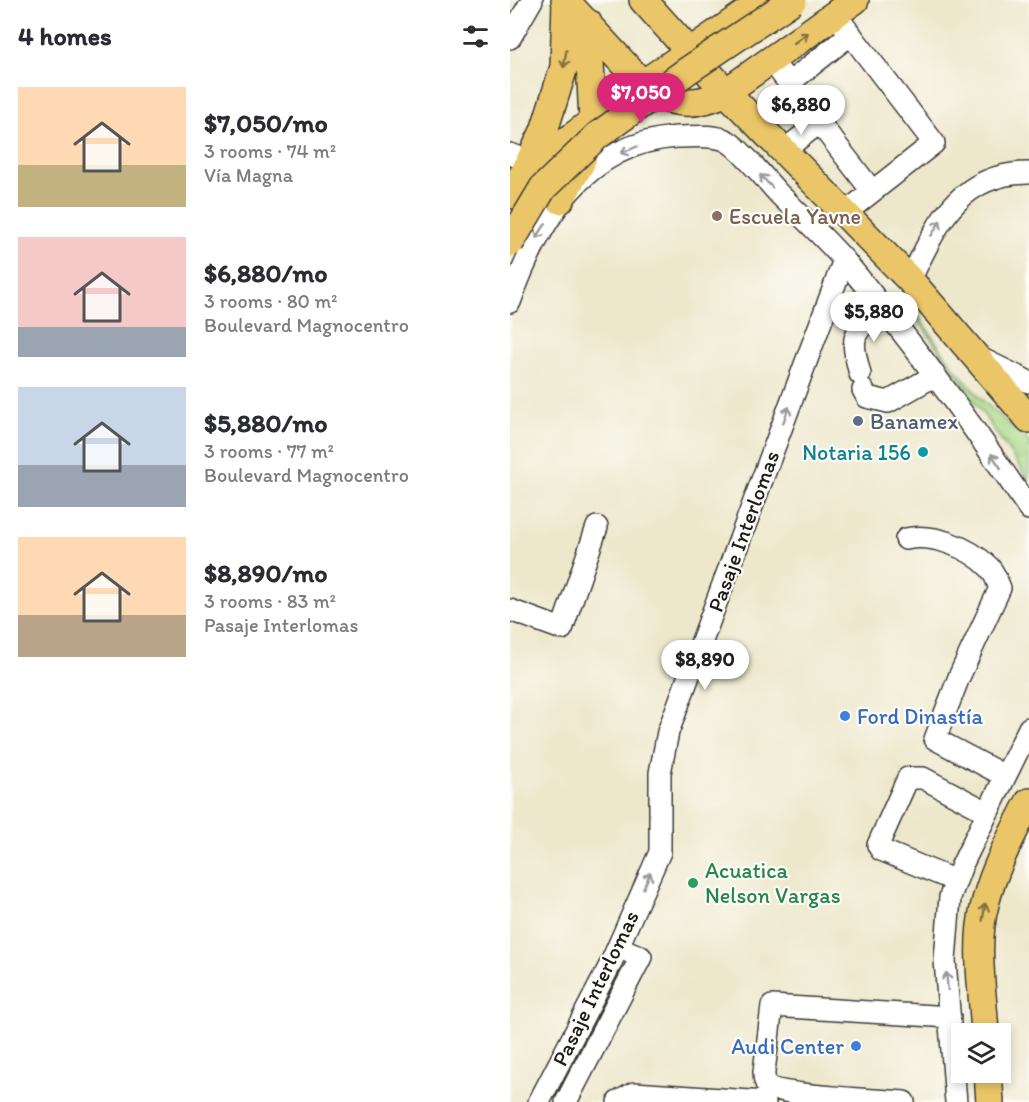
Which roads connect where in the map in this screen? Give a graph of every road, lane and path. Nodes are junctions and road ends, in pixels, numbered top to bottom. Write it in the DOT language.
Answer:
graph roads {
  1 [pos="532,0"];
  2 [pos="565,0"];
  3 [pos="643,0"];
  4 [pos="765,0"];
  5 [pos="793,0"];
  6 [pos="847,16"];
  7 [pos="588,23"];
  8 [pos="510,38"];
  9 [pos="771,60"];
  10 [pos="688,61"];
  11 [pos="642,83"];
  12 [pos="789,83"];
  13 [pos="726,92"];
  14 [pos="593,121"];
  15 [pos="819,123"];
  16 [pos="783,151"];
  17 [pos="518,172"];
  18 [pos="1029,173"];
  19 [pos="872,191"];
  20 [pos="568,192"];
  21 [pos="845,213"];
  22 [pos="510,243"];
  23 [pos="844,260"];
  24 [pos="910,280"];
  25 [pos="510,302"];
  26 [pos="883,310"];
  27 [pos="973,353"];
  28 [pos="934,376"];
  29 [pos="1029,382"];
  30 [pos="1029,419"];
  31 [pos="1029,509"];
  32 [pos="597,527"];
  33 [pos="906,539"];
  34 [pos="510,610"];
  35 [pos="1029,728"];
  36 [pos="1005,776"];
  37 [pos="1029,802"];
  38 [pos="987,812"];
  39 [pos="956,881"];
  40 [pos="618,947"];
  41 [pos="950,1017"];
  42 [pos="985,1023"];
  43 [pos="989,1083"];
  44 [pos="693,1099"];
  45 [pos="722,1100"];
  46 [pos="539,1102"];
  47 [pos="566,1102"];
  48 [pos="618,1102"];
  49 [pos="765,1102"];
  50 [pos="904,1102"];
  51 [pos="956,1102"];
  52 [pos="990,1102"];
  1 -- 8 [label="street"];
  2 -- 7 [label="main road"];
  2 -- 17 [label="main road, one-way"];
  3 -- 10 [label="main road"];
  4 -- 10 [label="main road"];
  5 -- 10 [label="main road, bridge"];
  9 -- 6 [label="main road, one-way"];
  6 -- 12 [label="street"];
  6 -- 19 [label="street"];
  7 -- 11 [label="main road"];
  7 -- 14 [label="main road"];
  9 -- 12 [label="street"];
  9 -- 13 [label="main road"];
  10 -- 11 [label="main road"];
  10 -- 13 [label="main road"];
  10 -- 22 [label="main road, bridge"];
  11 -- 13 [label="main road"];
  11 -- 14 [label="main road"];
  12 -- 15 [label="street"];
  13 -- 16 [label="main road"];
  14 -- 17 [label="main road"];
  14 -- 20 [label="main road"];
  15 -- 16 [label="street"];
  15 -- 19 [label="street"];
  16 -- 21 [label="main road"];
  24 -- 18 [label="street, one-way"];
  19 -- 21 [label="street"];
  23 -- 20 [label="street, one-way"];
  20 -- 25 [label="street, one-way"];
  21 -- 24 [label="main road"];
  23 -- 26 [label="street"];
  40 -- 23 [label="street, Pasaje Interlomas, one-way"];
  24 -- 27 [label="main road"];
  26 -- 28 [label="street"];
  26 -- 28 [label="street"];
  27 -- 29 [label="street"];
  27 -- 30 [label="main road"];
  31 -- 28 [label="street, one-way"];
  32 -- 34 [label="street"];
  33 -- 36 [label="street"];
  35 -- 36 [label="street"];
  36 -- 38 [label="street"];
  42 -- 37 [label="main road, one-way"];
  38 -- 39 [label="street"];
  38 -- 39 [label="street"];
  41 -- 39 [label="street, one-way"];
  40 -- 46 [label="street, Pasaje Interlomas"];
  40 -- 47 [label="street"];
  41 -- 50 [label="street"];
  41 -- 51 [label="street"];
  43 -- 52 [label="main road"];
  44 -- 45 [label="street"];
  44 -- 48 [label="street"];
  45 -- 49 [label="street"];
}
